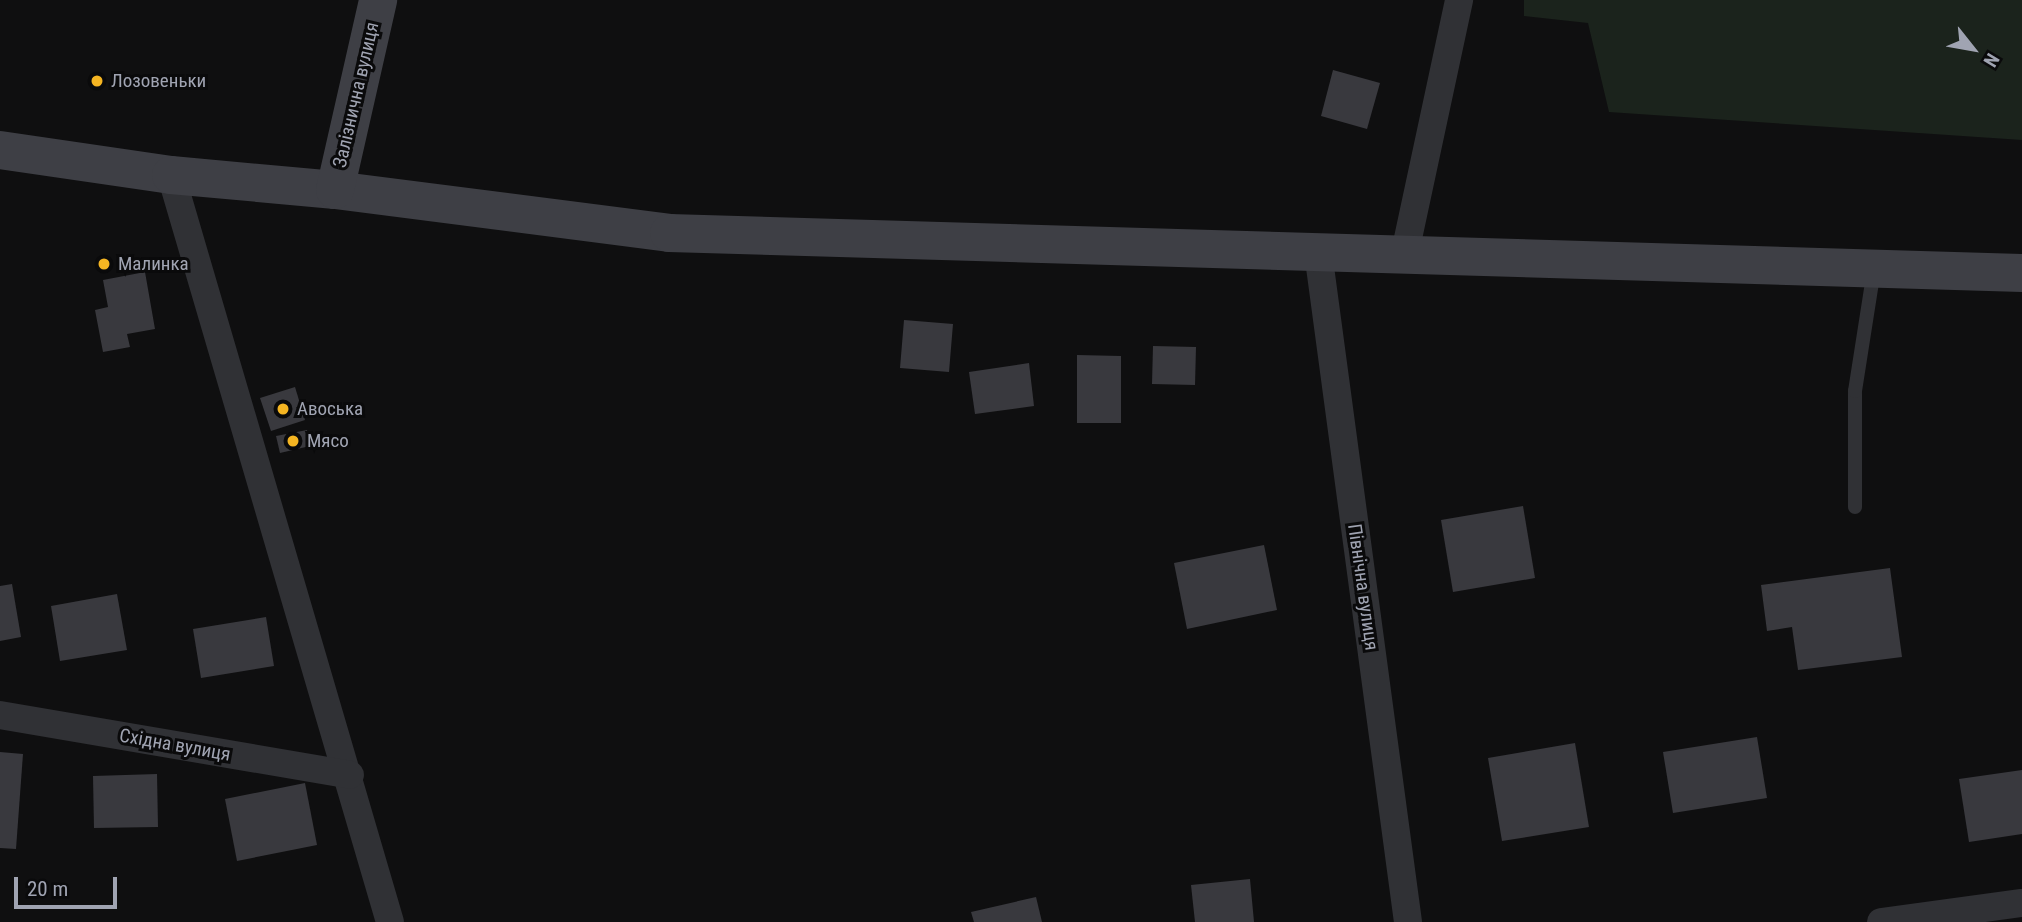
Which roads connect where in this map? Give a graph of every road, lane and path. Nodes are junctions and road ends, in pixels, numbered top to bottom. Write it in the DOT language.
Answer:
graph roads {
  1 [pos="378,0"];
  2 [pos="1459,0"];
  3 [pos="0,150"];
  4 [pos="172,175"];
  5 [pos="335,190"];
  6 [pos="1318,252"];
  7 [pos="1404,257"];
  8 [pos="1874,268"];
  9 [pos="2022,273"];
  10 [pos="1854,507"];
  11 [pos="0,715"];
  12 [pos="350,775"];
  13 [pos="2022,903"];
  14 [pos="390,922"];
  15 [pos="1408,922"];
  16 [pos="1881,922"];
  1 -- 5 [label="main road, Залізнична вулиця"];
  2 -- 7 [label="street"];
  3 -- 4 [label="main road"];
  4 -- 5 [label="main road"];
  4 -- 12 [label="street"];
  5 -- 6 [label="main road"];
  6 -- 7 [label="main road"];
  6 -- 15 [label="street, Північна вулиця"];
  7 -- 8 [label="main road"];
  8 -- 9 [label="main road"];
  8 -- 10 [label="lane"];
  11 -- 12 [label="street, Східна вулиця"];
  12 -- 14 [label="street"];
  13 -- 16 [label="street"];
}
